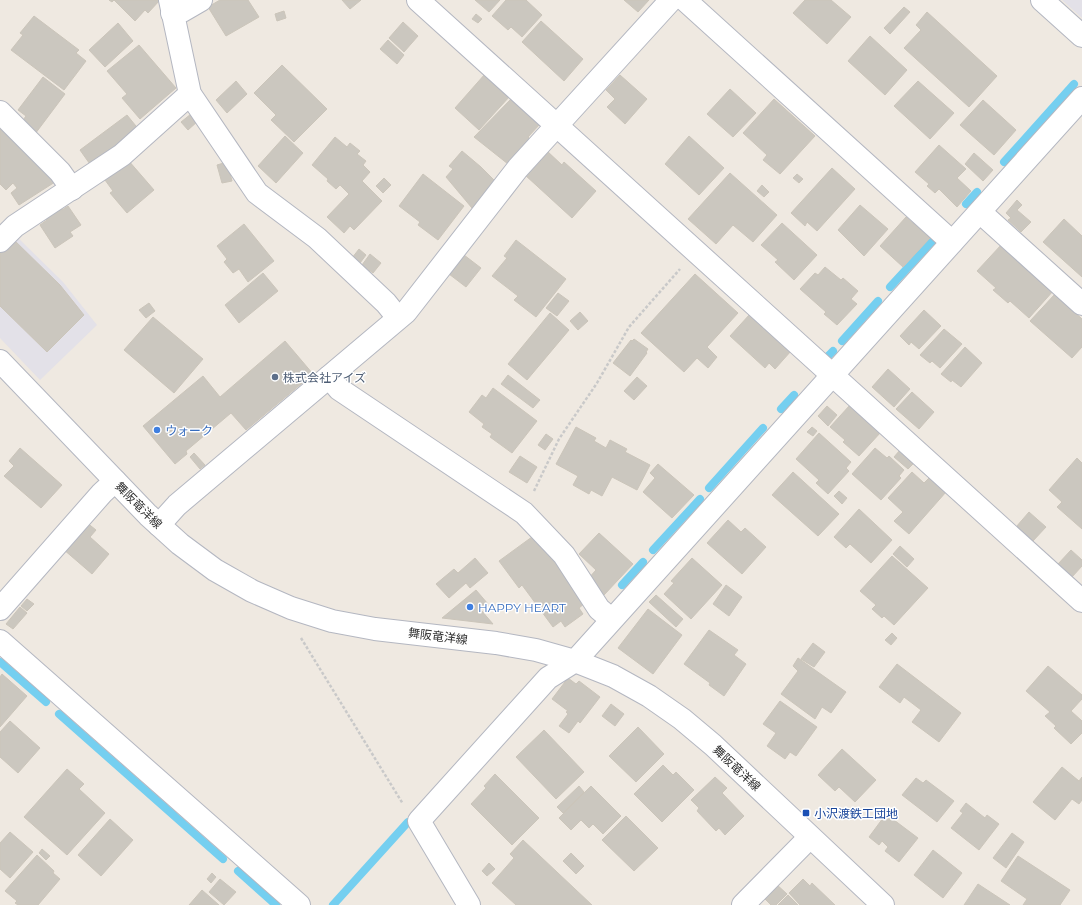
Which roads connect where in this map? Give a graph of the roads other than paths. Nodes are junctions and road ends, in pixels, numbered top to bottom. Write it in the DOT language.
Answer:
graph roads {
  1 [pos="201,0"];
  2 [pos="418,0"];
  3 [pos="671,0"];
  4 [pos="685,0"];
  5 [pos="1042,0"];
  6 [pos="171,6"];
  7 [pos="1082,36"];
  8 [pos="190,94"];
  9 [pos="1082,98"];
  10 [pos="0,112"];
  11 [pos="557,126"];
  12 [pos="72,189"];
  13 [pos="980,212"];
  14 [pos="0,241"];
  15 [pos="952,242"];
  16 [pos="1082,304"];
  17 [pos="398,318"];
  18 [pos="0,361"];
  19 [pos="832,375"];
  20 [pos="329,377"];
  21 [pos="115,481"];
  22 [pos="159,525"];
  23 [pos="1082,601"];
  24 [pos="0,609"];
  25 [pos="612,619"];
  26 [pos="0,642"];
  27 [pos="575,661"];
  28 [pos="810,837"];
  29 [pos="299,905"];
  30 [pos="469,905"];
  31 [pos="743,905"];
  32 [pos="883,905"];
  1 -- 6 [label="street"];
  2 -- 11 [label="street"];
  3 -- 11 [label="street"];
  4 -- 15 [label="street"];
  5 -- 7 [label="street"];
  6 -- 8 [label="street"];
  8 -- 12 [label="street"];
  8 -- 17 [label="street"];
  9 -- 13 [label="street"];
  10 -- 12 [label="street"];
  11 -- 17 [label="street"];
  11 -- 19 [label="street"];
  12 -- 14 [label="street"];
  13 -- 15 [label="street"];
  13 -- 16 [label="street"];
  15 -- 19 [label="street"];
  17 -- 20 [label="street"];
  18 -- 21 [label="street, 舞阪竜洋線"];
  19 -- 23 [label="street"];
  19 -- 25 [label="street"];
  20 -- 22 [label="street"];
  20 -- 25 [label="street"];
  21 -- 22 [label="street, 舞阪竜洋線"];
  21 -- 24 [label="street"];
  22 -- 27 [label="street, 舞阪竜洋線"];
  25 -- 27 [label="street"];
  26 -- 29 [label="street"];
  27 -- 28 [label="street, 舞阪竜洋線"];
  27 -- 30 [label="street"];
  28 -- 31 [label="street"];
  28 -- 32 [label="street, 舞阪竜洋線"];
}
